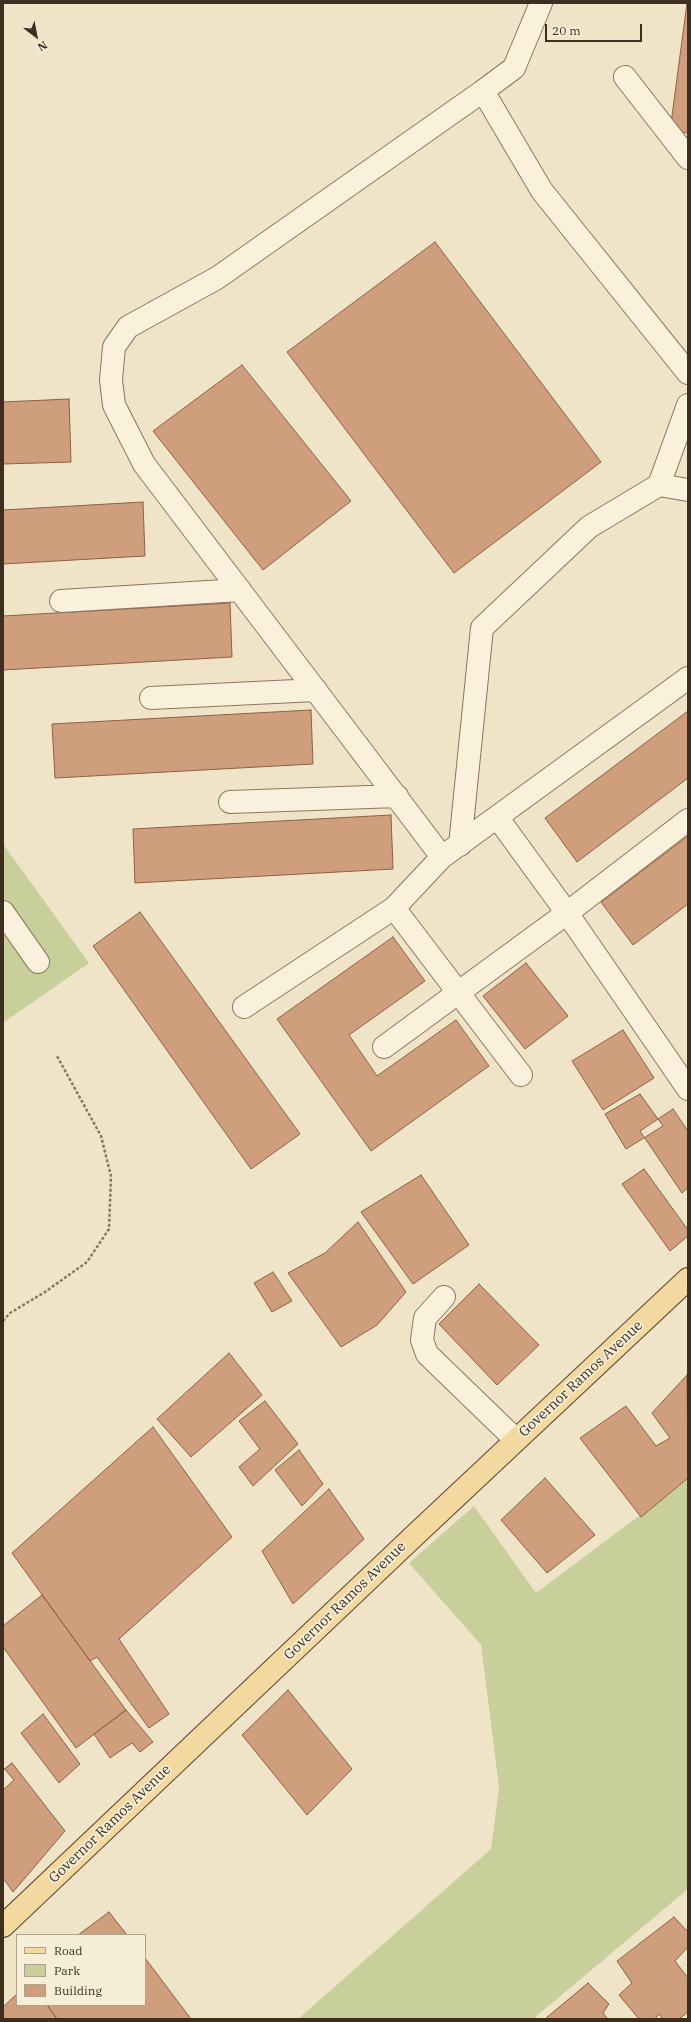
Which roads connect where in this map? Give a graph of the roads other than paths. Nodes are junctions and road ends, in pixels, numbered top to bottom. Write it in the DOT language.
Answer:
graph roads {
  1 [pos="541,3"];
  2 [pos="625,78"];
  3 [pos="483,91"];
  4 [pos="688,158"];
  5 [pos="688,373"];
  6 [pos="688,405"];
  7 [pos="659,485"];
  8 [pos="688,490"];
  9 [pos="240,590"];
  10 [pos="61,601"];
  11 [pos="688,678"];
  12 [pos="316,690"];
  13 [pos="151,698"];
  14 [pos="397,796"];
  15 [pos="230,802"];
  16 [pos="497,817"];
  17 [pos="688,820"];
  18 [pos="451,851"];
  19 [pos="394,908"];
  20 [pos="3,912"];
  21 [pos="567,914"];
  22 [pos="38,962"];
  23 [pos="458,993"];
  24 [pos="244,1007"];
  25 [pos="384,1047"];
  26 [pos="521,1075"];
  27 [pos="688,1089"];
  28 [pos="688,1279"];
  29 [pos="444,1297"];
  30 [pos="516,1440"];
  31 [pos="3,1926"];
  1 -- 3 [label="lane"];
  2 -- 4 [label="lane"];
  3 -- 5 [label="lane"];
  3 -- 9 [label="lane"];
  6 -- 7 [label="lane"];
  7 -- 8 [label="lane"];
  7 -- 18 [label="lane"];
  9 -- 10 [label="lane"];
  9 -- 12 [label="lane"];
  11 -- 16 [label="lane"];
  12 -- 13 [label="lane"];
  12 -- 14 [label="lane"];
  14 -- 15 [label="lane"];
  14 -- 18 [label="lane"];
  16 -- 18 [label="lane"];
  16 -- 21 [label="lane"];
  17 -- 21 [label="lane"];
  18 -- 19 [label="lane"];
  19 -- 23 [label="lane"];
  19 -- 24 [label="lane"];
  20 -- 22 [label="lane"];
  21 -- 23 [label="lane"];
  21 -- 27 [label="lane"];
  23 -- 25 [label="lane"];
  23 -- 26 [label="lane"];
  28 -- 30 [label="main road, Governor Ramos Avenue"];
  29 -- 30 [label="lane"];
  30 -- 31 [label="main road, Governor Ramos Avenue"];
}
